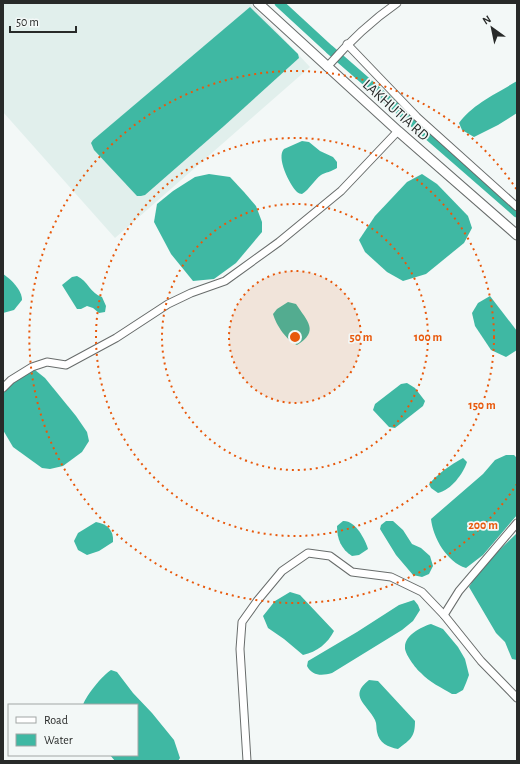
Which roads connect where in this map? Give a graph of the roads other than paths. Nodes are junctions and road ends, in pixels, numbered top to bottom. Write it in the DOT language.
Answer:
graph roads {
  1 [pos="258,3"];
  2 [pos="397,3"];
  3 [pos="347,44"];
  4 [pos="327,67"];
  5 [pos="398,131"];
  6 [pos="517,207"];
  7 [pos="517,235"];
  8 [pos="3,388"];
  9 [pos="517,523"];
  10 [pos="444,615"];
  11 [pos="517,698"];
  12 [pos="247,761"];
  1 -- 4 [label="street, LAKHUTIA RD"];
  2 -- 3 [label="street"];
  3 -- 4 [label="street"];
  3 -- 6 [label="street"];
  4 -- 5 [label="street, LAKHUTIA RD"];
  5 -- 7 [label="street, LAKHUTIA RD"];
  5 -- 8 [label="street"];
  9 -- 10 [label="street"];
  10 -- 11 [label="street"];
  10 -- 12 [label="street"];
}
